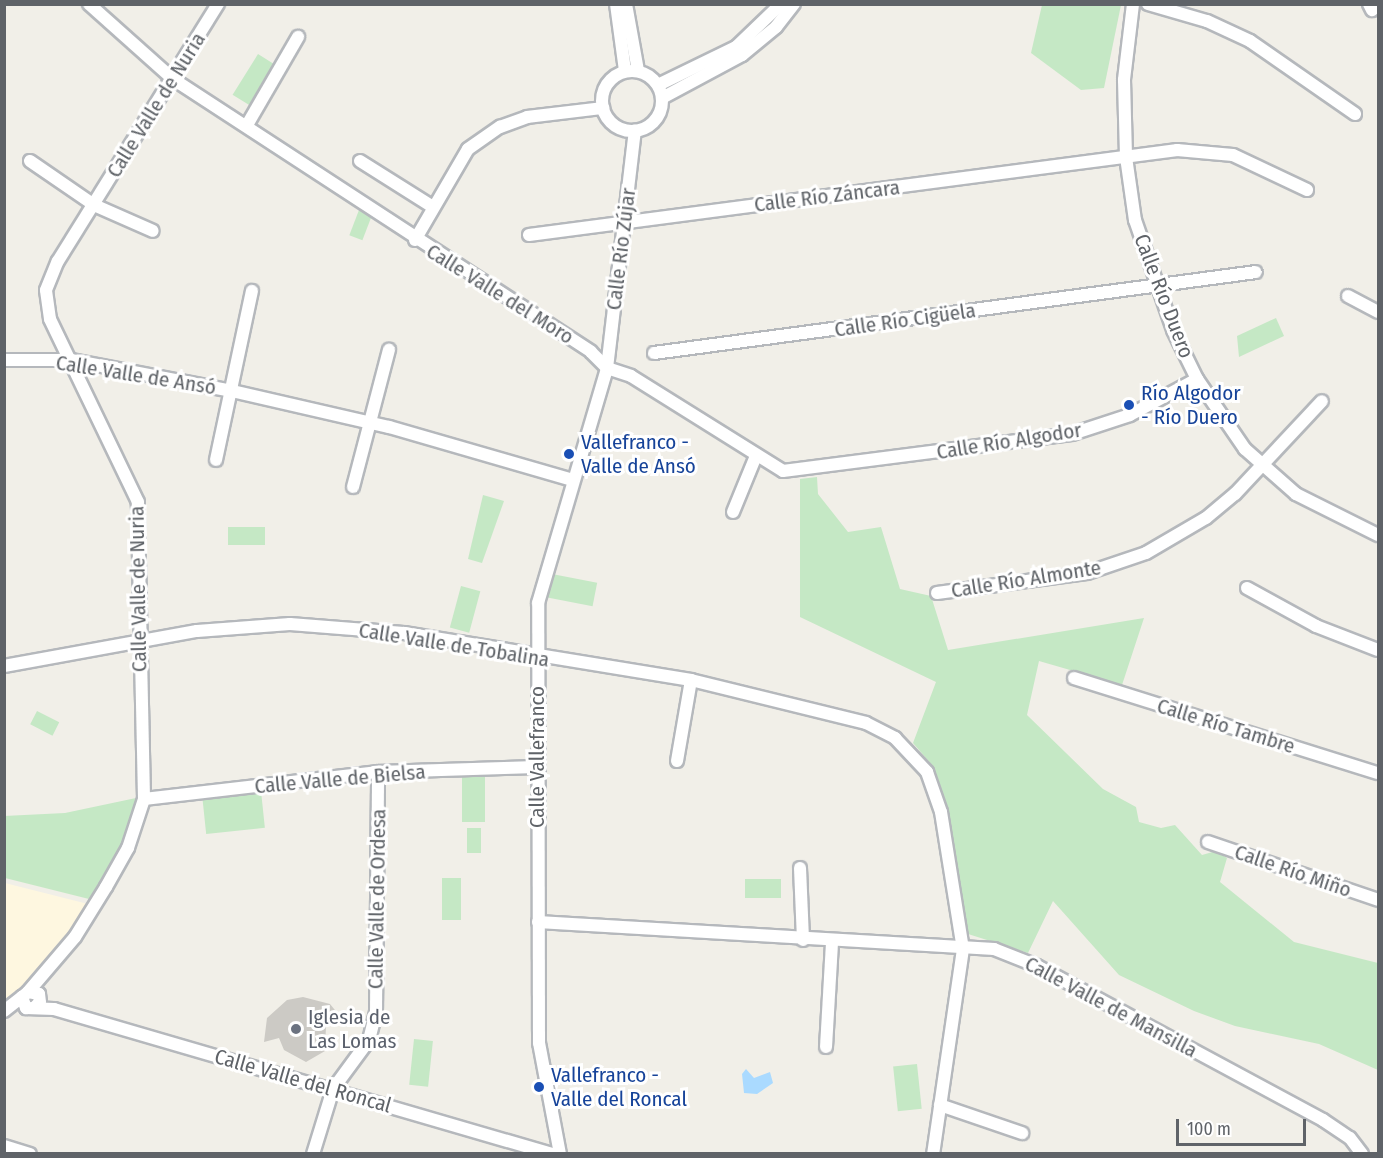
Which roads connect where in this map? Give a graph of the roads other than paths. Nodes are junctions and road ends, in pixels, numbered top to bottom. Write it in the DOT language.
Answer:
graph roads {
  1 [pos="89,4"];
  2 [pos="218,4"];
  3 [pos="616,4"];
  4 [pos="626,4"];
  5 [pos="781,4"];
  6 [pos="794,4"];
  7 [pos="1134,4"];
  8 [pos="1148,4"];
  9 [pos="298,37"];
  10 [pos="632,71"];
  11 [pos="173,79"];
  12 [pos="658,85"];
  13 [pos="662,98"];
  14 [pos="603,108"];
  15 [pos="1355,114"];
  16 [pos="247,125"];
  17 [pos="634,130"];
  18 [pos="1126,157"];
  19 [pos="30,161"];
  20 [pos="360,161"];
  21 [pos="1307,190"];
  22 [pos="94,205"];
  23 [pos="433,207"];
  24 [pos="624,223"];
  25 [pos="153,231"];
  26 [pos="529,235"];
  27 [pos="415,240"];
  28 [pos="1256,273"];
  29 [pos="1155,286"];
  30 [pos="252,291"];
  31 [pos="1348,296"];
  32 [pos="1378,312"];
  33 [pos="389,350"];
  34 [pos="654,353"];
  35 [pos="4,360"];
  36 [pos="71,360"];
  37 [pos="607,368"];
  38 [pos="1197,379"];
  39 [pos="232,391"];
  40 [pos="1322,401"];
  41 [pos="370,423"];
  42 [pos="756,456"];
  43 [pos="216,460"];
  44 [pos="1262,465"];
  45 [pos="811,470"];
  46 [pos="573,480"];
  47 [pos="353,487"];
  48 [pos="733,512"];
  49 [pos="1378,536"];
  50 [pos="1247,588"];
  51 [pos="937,593"];
  52 [pos="141,644"];
  53 [pos="1378,650"];
  54 [pos="538,658"];
  55 [pos="4,666"];
  56 [pos="1074,678"];
  57 [pos="691,680"];
  58 [pos="677,761"];
  59 [pos="536,767"];
  60 [pos="378,772"];
  61 [pos="1378,773"];
  62 [pos="144,799"];
  63 [pos="1208,842"];
  64 [pos="801,868"];
  65 [pos="1378,900"];
  66 [pos="538,922"];
  67 [pos="803,940"];
  68 [pos="832,942"];
  69 [pos="963,949"];
  70 [pos="32,1000"];
  71 [pos="4,1011"];
  72 [pos="826,1047"];
  73 [pos="333,1089"];
  74 [pos="940,1105"];
  75 [pos="1022,1133"];
  76 [pos="4,1146"];
  77 [pos="30,1154"];
  78 [pos="313,1154"];
  79 [pos="552,1154"];
  80 [pos="560,1154"];
  81 [pos="933,1154"];
  82 [pos="1362,1154"];
  1 -- 11 [label="street, Calle Valle del Moro"];
  2 -- 11 [label="street, Calle Valle de Nuria"];
  3 -- 10 [label="street"];
  4 -- 10 [label="street"];
  5 -- 12 [label="street"];
  6 -- 13 [label="street"];
  7 -- 18 [label="street, Calle Río Duero"];
  8 -- 15 [label="street"];
  9 -- 16 [label="street"];
  10 -- 12 [label="street"];
  10 -- 14 [label="street"];
  11 -- 16 [label="street, Calle Valle del Moro"];
  11 -- 22 [label="street, Calle Valle de Nuria"];
  12 -- 13 [label="street"];
  13 -- 17 [label="street"];
  14 -- 17 [label="street"];
  14 -- 23 [label="street"];
  16 -- 27 [label="street, Calle Valle del Moro"];
  17 -- 24 [label="street, Calle Río Zújar"];
  18 -- 21 [label="street, Calle Río Záncara"];
  18 -- 24 [label="street, Calle Río Záncara"];
  18 -- 29 [label="street, Calle Río Duero"];
  19 -- 22 [label="street"];
  20 -- 23 [label="street"];
  22 -- 25 [label="street"];
  22 -- 36 [label="street, Calle Valle de Nuria"];
  23 -- 27 [label="street"];
  24 -- 26 [label="street, Calle Río Záncara"];
  24 -- 37 [label="street, Calle Río Zújar"];
  27 -- 37 [label="street, Calle Valle del Moro"];
  28 -- 29 [label="street, Calle Río Cigüela"];
  29 -- 34 [label="street, Calle Río Cigüela"];
  29 -- 38 [label="street, Calle Río Duero"];
  30 -- 39 [label="street, Calle Valle de Ansó"];
  31 -- 32 [label="street"];
  33 -- 41 [label="street"];
  35 -- 36 [label="street, Calle Valle de Ansó"];
  36 -- 39 [label="street, Calle Valle de Ansó"];
  36 -- 52 [label="street, Calle Valle de Nuria"];
  37 -- 42 [label="street, Calle Valle del Moro"];
  37 -- 46 [label="street, Calle Vallefranco"];
  38 -- 44 [label="street, Calle Río Duero"];
  38 -- 45 [label="street, Calle Río Algodor"];
  39 -- 41 [label="street, Calle Valle de Ansó"];
  39 -- 43 [label="street, Calle Valle de Ansó"];
  40 -- 44 [label="street, Calle Río Almonte"];
  41 -- 46 [label="street, Calle Valle de Ansó"];
  41 -- 47 [label="street"];
  42 -- 45 [label="street, Calle Valle del Moro"];
  42 -- 48 [label="street"];
  44 -- 49 [label="street, Calle Río Duero"];
  44 -- 51 [label="street, Calle Río Almonte"];
  46 -- 54 [label="street, Calle Vallefranco"];
  50 -- 53 [label="street"];
  52 -- 54 [label="street, Calle Valle de Tobalina"];
  52 -- 55 [label="street, Calle Valle de Tobalina"];
  52 -- 62 [label="street, Calle Valle de Nuria"];
  54 -- 57 [label="street, Calle Valle de Tobalina"];
  54 -- 59 [label="street, Calle Vallefranco"];
  56 -- 61 [label="street, Calle Río Tambre"];
  57 -- 58 [label="street"];
  57 -- 69 [label="street, Calle Valle de Tobalina"];
  59 -- 60 [label="street, Calle Valle de Bielsa"];
  59 -- 66 [label="street, Calle Vallefranco"];
  60 -- 62 [label="street, Calle Valle de Bielsa"];
  60 -- 73 [label="street, Calle Valle de Ordesa"];
  62 -- 70 [label="street, Calle Valle de Nuria"];
  63 -- 65 [label="street, Calle Río Miño"];
  64 -- 67 [label="street"];
  66 -- 67 [label="street, Calle Valle de Mansilla"];
  66 -- 80 [label="street, Calle Vallefranco"];
  67 -- 68 [label="street, Calle Valle de Mansilla"];
  68 -- 69 [label="street, Calle Valle de Mansilla"];
  68 -- 72 [label="street"];
  69 -- 74 [label="street, Calle Valle de Tobalina"];
  69 -- 82 [label="street, Calle Valle de Mansilla"];
  70 -- 71 [label="street"];
  70 -- 73 [label="street, Calle Valle del Roncal"];
  73 -- 78 [label="street, Calle Valle de Ordesa"];
  73 -- 79 [label="street, Calle Valle del Roncal"];
  74 -- 75 [label="street"];
  74 -- 81 [label="street, Calle Valle de Tobalina"];
  76 -- 77 [label="street"];
}
